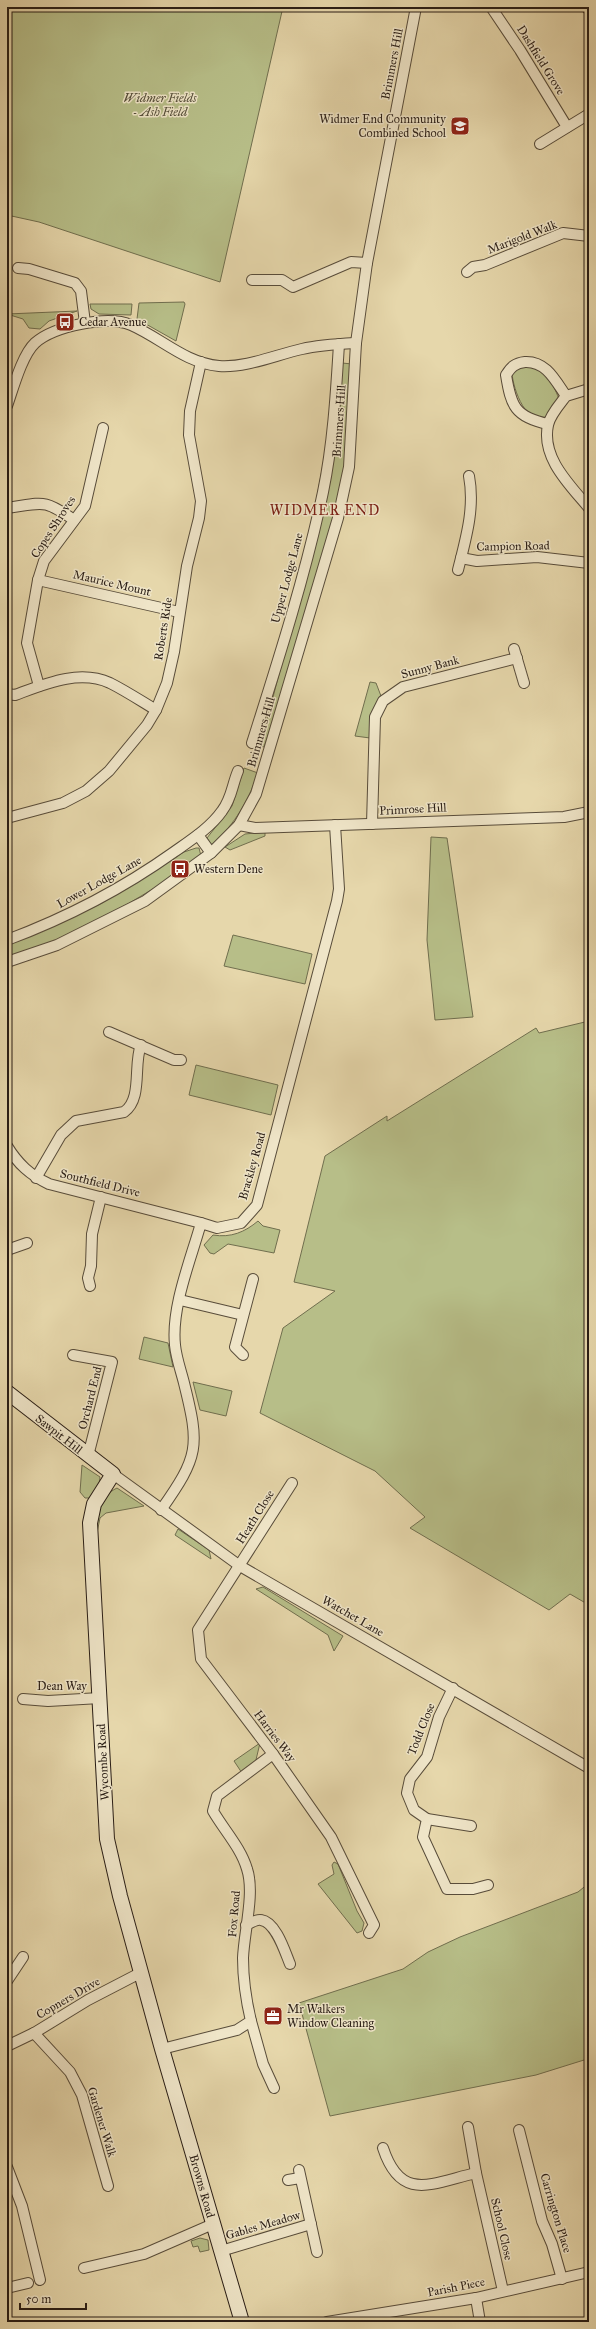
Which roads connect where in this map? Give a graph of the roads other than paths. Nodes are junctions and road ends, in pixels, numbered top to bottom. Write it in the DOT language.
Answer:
graph roads {
  1 [pos="416,7"];
  2 [pos="491,7"];
  3 [pos="586,7"];
  4 [pos="589,10"];
  5 [pos="589,114"];
  6 [pos="567,127"];
  7 [pos="540,144"];
  8 [pos="589,236"];
  9 [pos="367,263"];
  10 [pos="18,268"];
  11 [pos="467,272"];
  12 [pos="252,280"];
  13 [pos="85,323"];
  14 [pos="356,342"];
  15 [pos="339,344"];
  16 [pos="201,362"];
  17 [pos="589,389"];
  18 [pos="566,396"];
  19 [pos="7,406"];
  20 [pos="548,424"];
  21 [pos="103,428"];
  22 [pos="469,476"];
  23 [pos="7,508"];
  24 [pos="589,508"];
  25 [pos="74,520"];
  26 [pos="461,558"];
  27 [pos="589,563"];
  28 [pos="458,570"];
  29 [pos="38,580"];
  30 [pos="179,612"];
  31 [pos="524,683"];
  32 [pos="39,686"];
  33 [pos="7,694"];
  34 [pos="156,710"];
  35 [pos="252,743"];
  36 [pos="238,772"];
  37 [pos="589,812"];
  38 [pos="7,818"];
  39 [pos="372,824"];
  40 [pos="335,825"];
  41 [pos="239,826"];
  42 [pos="198,835"];
  43 [pos="211,853"];
  44 [pos="7,940"];
  45 [pos="7,962"];
  46 [pos="109,1032"];
  47 [pos="141,1045"];
  48 [pos="180,1060"];
  49 [pos="7,1146"];
  50 [pos="36,1178"];
  51 [pos="101,1196"];
  52 [pos="201,1223"];
  53 [pos="27,1243"];
  54 [pos="7,1250"];
  55 [pos="253,1279"];
  56 [pos="90,1286"];
  57 [pos="180,1300"];
  58 [pos="243,1315"];
  59 [pos="73,1355"];
  60 [pos="243,1355"];
  61 [pos="7,1392"];
  62 [pos="88,1456"];
  63 [pos="113,1474"];
  64 [pos="292,1483"];
  65 [pos="161,1510"];
  66 [pos="240,1566"];
  67 [pos="453,1688"];
  68 [pos="100,1698"];
  69 [pos="23,1699"];
  70 [pos="273,1754"];
  71 [pos="589,1768"];
  72 [pos="427,1819"];
  73 [pos="471,1826"];
  74 [pos="488,1885"];
  75 [pos="246,1925"];
  76 [pos="375,1929"];
  77 [pos="23,1957"];
  78 [pos="290,1964"];
  79 [pos="142,1972"];
  80 [pos="7,1981"];
  81 [pos="251,2022"];
  82 [pos="34,2033"];
  83 [pos="7,2046"];
  84 [pos="162,2050"];
  85 [pos="274,2088"];
  86 [pos="468,2127"];
  87 [pos="519,2130"];
  88 [pos="383,2148"];
  89 [pos="7,2167"];
  90 [pos="476,2173"];
  91 [pos="288,2180"];
  92 [pos="108,2186"];
  93 [pos="213,2224"];
  94 [pos="311,2224"];
  95 [pos="222,2251"];
  96 [pos="317,2252"];
  97 [pos="84,2268"];
  98 [pos="589,2272"];
  99 [pos="562,2279"];
  100 [pos="40,2280"];
  101 [pos="28,2283"];
  102 [pos="7,2288"];
  103 [pos="503,2291"];
  104 [pos="476,2298"];
  105 [pos="242,2322"];
  106 [pos="327,2322"];
  107 [pos="480,2322"];
  1 -- 9 [label="street, Brimmers Hill"];
  2 -- 6 [label="street, Dashfield Grove"];
  3 -- 4 [label="street"];
  5 -- 6 [label="street"];
  6 -- 7 [label="street"];
  8 -- 11 [label="street, Marigold Walk"];
  9 -- 12 [label="street"];
  9 -- 14 [label="street, Brimmers Hill"];
  10 -- 13 [label="street"];
  13 -- 16 [label="street"];
  13 -- 19 [label="street"];
  14 -- 15 [label="street"];
  14 -- 41 [label="street, Brimmers Hill"];
  15 -- 16 [label="street"];
  15 -- 35 [label="street, Upper Lodge Lane"];
  16 -- 30 [label="street, Roberts Ride"];
  17 -- 18 [label="street"];
  18 -- 20 [label="street"];
  18 -- 20 [label="street"];
  20 -- 24 [label="street"];
  21 -- 25 [label="street, Copes Shroves"];
  22 -- 26 [label="street, Campion Road"];
  23 -- 25 [label="street"];
  25 -- 29 [label="street, Copes Shroves"];
  26 -- 27 [label="street, Campion Road"];
  26 -- 28 [label="street, Campion Road"];
  29 -- 30 [label="street, Maurice Mount"];
  29 -- 32 [label="street, Copes Shroves"];
  30 -- 34 [label="street, Roberts Ride"];
  31 -- 39 [label="street, Sunny Bank"];
  32 -- 33 [label="street"];
  32 -- 34 [label="street"];
  34 -- 38 [label="street, Roberts Ride"];
  36 -- 42 [label="street, Lower Lodge Lane"];
  37 -- 39 [label="street, Primrose Hill"];
  39 -- 40 [label="street, Primrose Hill"];
  40 -- 41 [label="street, Primrose Hill"];
  40 -- 52 [label="street, Brackley Road"];
  41 -- 43 [label="street"];
  42 -- 43 [label="street"];
  42 -- 44 [label="street, Lower Lodge Lane"];
  43 -- 45 [label="street"];
  46 -- 47 [label="street"];
  47 -- 48 [label="street"];
  47 -- 50 [label="street"];
  49 -- 50 [label="street, Southfield Drive"];
  50 -- 51 [label="street, Southfield Drive"];
  51 -- 52 [label="street, Southfield Drive"];
  51 -- 56 [label="street"];
  52 -- 57 [label="street"];
  53 -- 54 [label="street"];
  55 -- 58 [label="street"];
  57 -- 58 [label="street"];
  57 -- 65 [label="street"];
  58 -- 60 [label="street"];
  59 -- 62 [label="street, Orchard End"];
  61 -- 62 [label="street, Sawpit Hill"];
  62 -- 63 [label="street, Sawpit Hill"];
  63 -- 65 [label="street, Watchet Lane"];
  63 -- 68 [label="street, Wycombe Road"];
  64 -- 66 [label="street, Heath Close"];
  65 -- 66 [label="street, Watchet Lane"];
  66 -- 67 [label="street, Watchet Lane"];
  66 -- 70 [label="street, Harries Way"];
  67 -- 71 [label="street, Watchet Lane"];
  67 -- 72 [label="street, Todd Close"];
  68 -- 69 [label="street, Dean Way"];
  68 -- 79 [label="street, Wycombe Road"];
  70 -- 75 [label="street, Fox Road"];
  70 -- 76 [label="street, Harries Way"];
  72 -- 73 [label="street"];
  72 -- 74 [label="street"];
  75 -- 78 [label="street"];
  75 -- 81 [label="street, Fox Road"];
  77 -- 80 [label="street"];
  79 -- 82 [label="street, Copners Drive"];
  79 -- 84 [label="street, Wycombe Road"];
  81 -- 84 [label="street"];
  81 -- 85 [label="street, Fox Road"];
  82 -- 83 [label="street, Copners Drive"];
  82 -- 92 [label="street, Gardener Walk"];
  84 -- 93 [label="street, Browns Road"];
  86 -- 90 [label="street, School Close"];
  87 -- 99 [label="street, Carrington Place"];
  88 -- 90 [label="street"];
  89 -- 100 [label="street"];
  90 -- 103 [label="street, School Close"];
  91 -- 94 [label="street, Gables Meadow"];
  93 -- 95 [label="street, Browns Road"];
  93 -- 97 [label="street"];
  94 -- 95 [label="street, Gables Meadow"];
  94 -- 96 [label="street, Gables Meadow"];
  95 -- 105 [label="street, Browns Road"];
  98 -- 99 [label="street, Parish Piece"];
  99 -- 103 [label="street, Parish Piece"];
  101 -- 102 [label="street"];
  103 -- 104 [label="street, Parish Piece"];
  104 -- 106 [label="street, Parish Piece"];
  104 -- 107 [label="street"];
}
